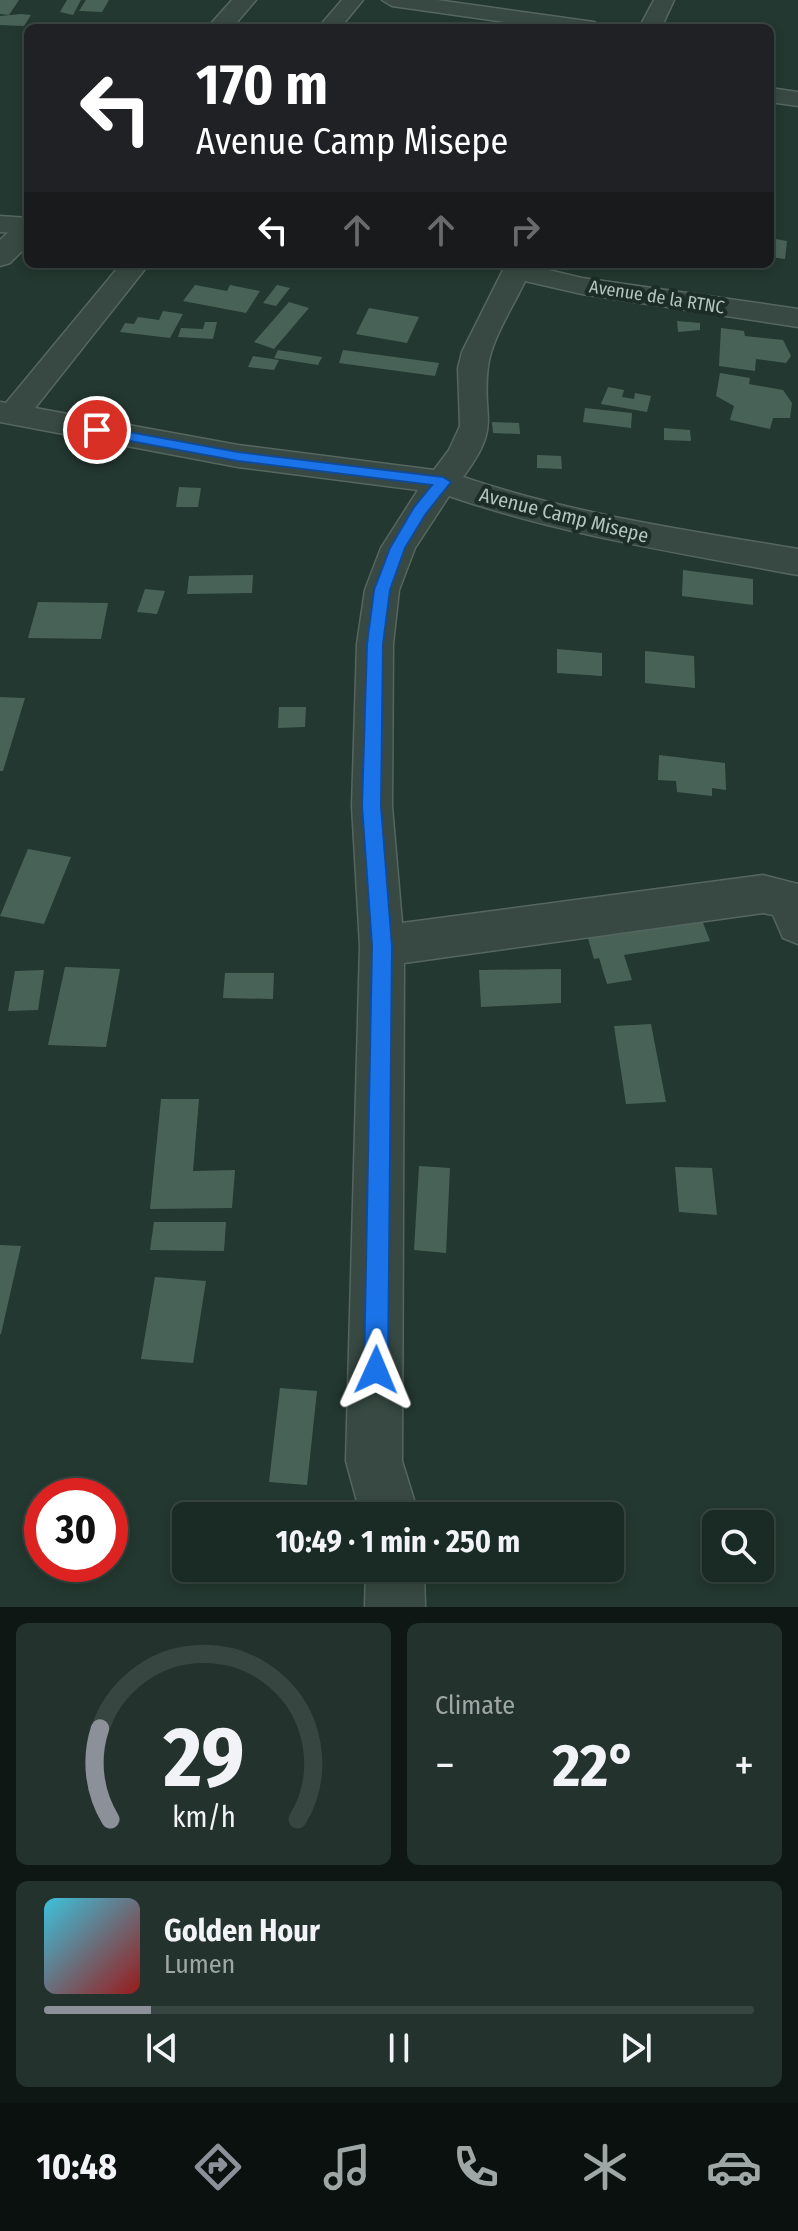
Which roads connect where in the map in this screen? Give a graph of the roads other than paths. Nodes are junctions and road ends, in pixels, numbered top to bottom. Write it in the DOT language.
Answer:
graph roads {
  1 [pos="245,0"];
  2 [pos="353,0"];
  3 [pos="392,0"];
  4 [pos="664,0"];
  5 [pos="223,24"];
  6 [pos="332,24"];
  7 [pos="565,24"];
  8 [pos="652,24"];
  9 [pos="774,96"];
  10 [pos="798,99"];
  11 [pos="0,224"];
  12 [pos="24,227"];
  13 [pos="24,231"];
  14 [pos="0,257"];
  15 [pos="132,268"];
  16 [pos="518,268"];
  17 [pos="522,268"];
  18 [pos="798,318"];
  19 [pos="6,414"];
  20 [pos="443,482"];
  21 [pos="798,562"];
  22 [pos="798,924"];
  23 [pos="382,946"];
  24 [pos="386,1502"];
  25 [pos="395,1582"];
  26 [pos="395,1607"];
  1 -- 5 [label="street"];
  2 -- 6 [label="street"];
  3 -- 7 [label="street"];
  4 -- 8 [label="street"];
  9 -- 10 [label="street"];
  11 -- 12 [label="street"];
  13 -- 14 [label="street"];
  15 -- 19 [label="street"];
  16 -- 20 [label="street"];
  17 -- 18 [label="street, Avenue de la RTNC"];
  19 -- 20 [label="street, Avenue Camp Misepe"];
  20 -- 21 [label="street, Avenue Camp Misepe"];
  20 -- 23 [label="street"];
  22 -- 23 [label="street"];
  23 -- 24 [label="street"];
  25 -- 26 [label="street"];
}
